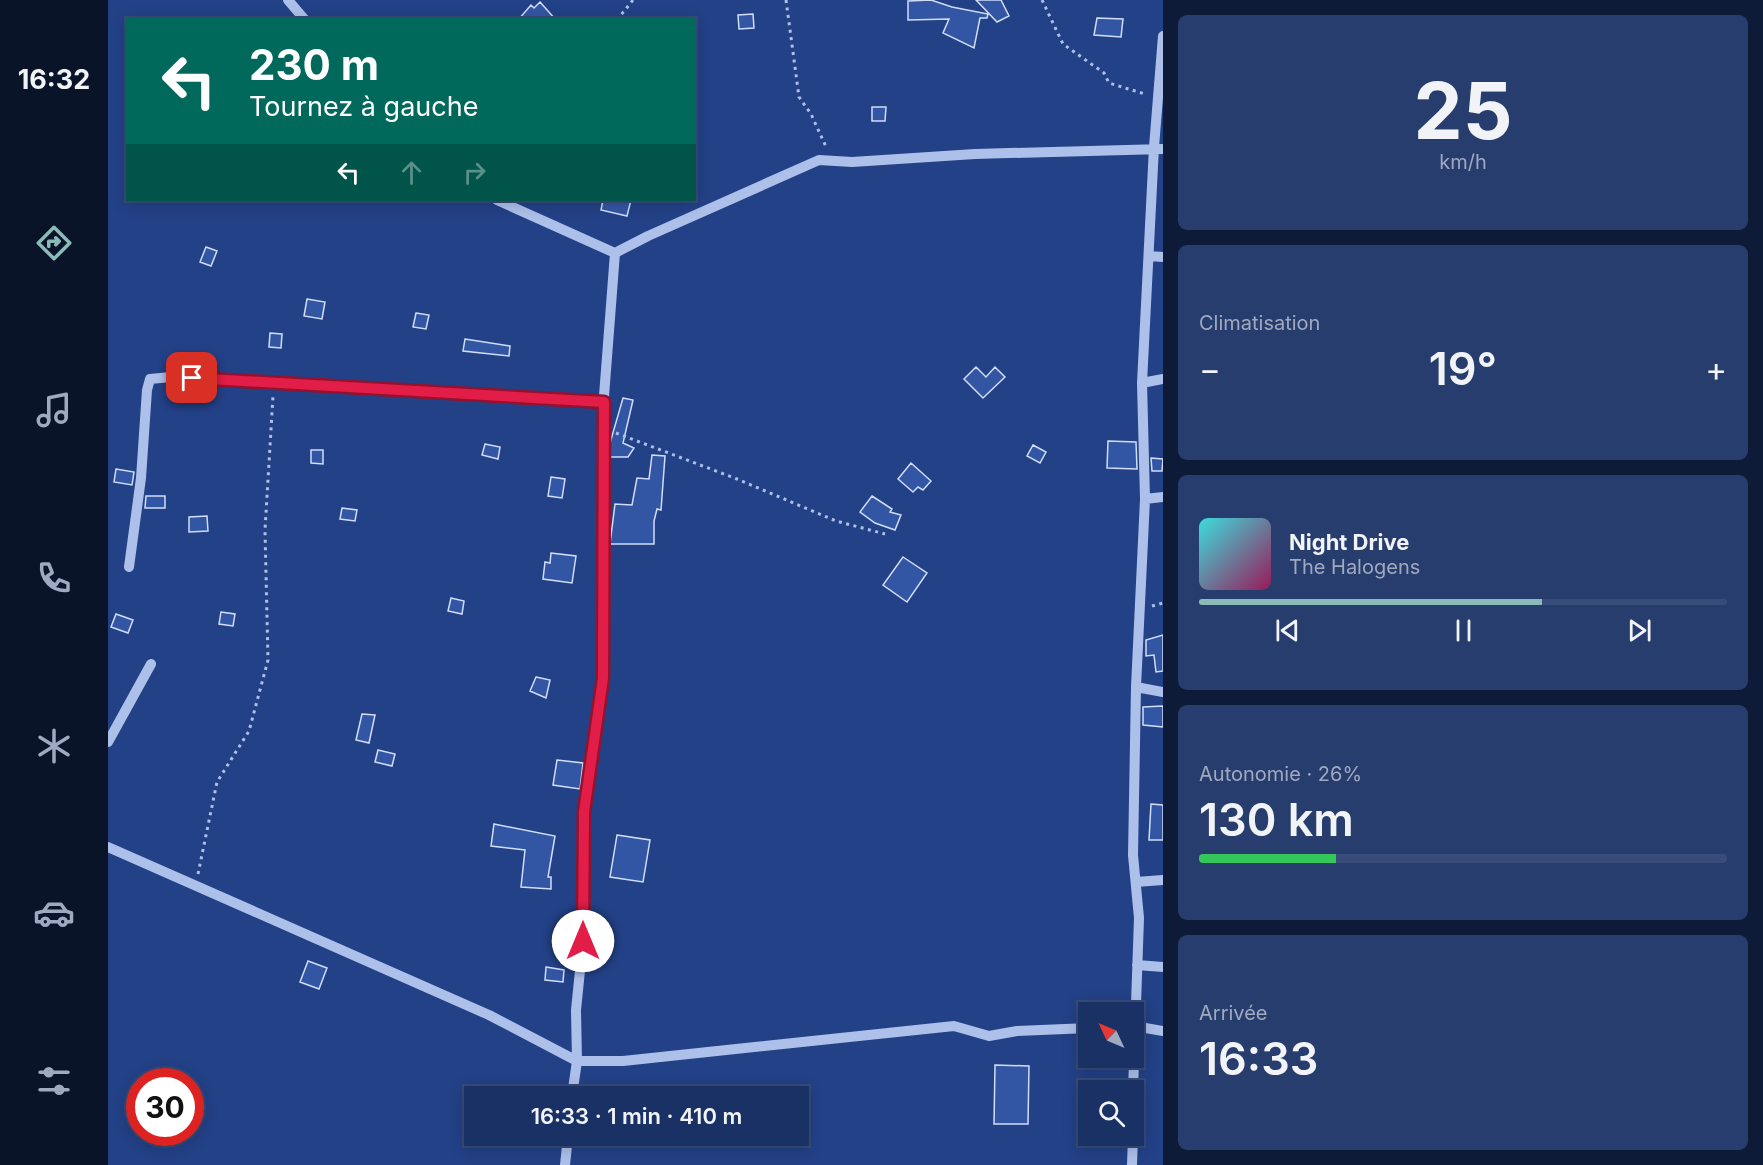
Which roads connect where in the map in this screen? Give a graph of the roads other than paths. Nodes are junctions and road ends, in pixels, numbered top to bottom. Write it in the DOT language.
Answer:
graph roads {
  1 [pos="288,0"];
  2 [pos="303,18"];
  3 [pos="1163,36"];
  4 [pos="1158,148"];
  5 [pos="499,201"];
  6 [pos="615,253"];
  7 [pos="1149,256"];
  8 [pos="1163,257"];
  9 [pos="1163,379"];
  10 [pos="1142,383"];
  11 [pos="604,402"];
  12 [pos="1163,497"];
  13 [pos="1145,499"];
  14 [pos="129,567"];
  15 [pos="151,664"];
  16 [pos="1136,687"];
  17 [pos="1163,692"];
  18 [pos="108,742"];
  19 [pos="108,847"];
  20 [pos="1163,880"];
  21 [pos="1136,882"];
  22 [pos="1137,965"];
  23 [pos="1163,967"];
  24 [pos="1135,1002"];
  25 [pos="1078,1028"];
  26 [pos="1144,1028"];
  27 [pos="1163,1031"];
  28 [pos="577,1061"];
  29 [pos="574,1086"];
  30 [pos="567,1146"];
  31 [pos="1133,1146"];
  32 [pos="565,1165"];
  33 [pos="1132,1165"];
  1 -- 2 [label="street"];
  3 -- 4 [label="street"];
  4 -- 6 [label="street"];
  4 -- 7 [label="street"];
  5 -- 6 [label="street"];
  6 -- 11 [label="street"];
  7 -- 8 [label="street"];
  7 -- 10 [label="street"];
  9 -- 10 [label="street"];
  10 -- 13 [label="street"];
  11 -- 14 [label="street"];
  11 -- 28 [label="street"];
  12 -- 13 [label="street"];
  13 -- 16 [label="street"];
  15 -- 18 [label="street"];
  16 -- 17 [label="street"];
  16 -- 21 [label="street"];
  19 -- 28 [label="street"];
  20 -- 21 [label="street"];
  21 -- 22 [label="street"];
  22 -- 23 [label="street"];
  22 -- 24 [label="street"];
  25 -- 28 [label="street"];
  26 -- 27 [label="street"];
  28 -- 29 [label="street"];
  30 -- 32 [label="street"];
  31 -- 33 [label="street"];
}
